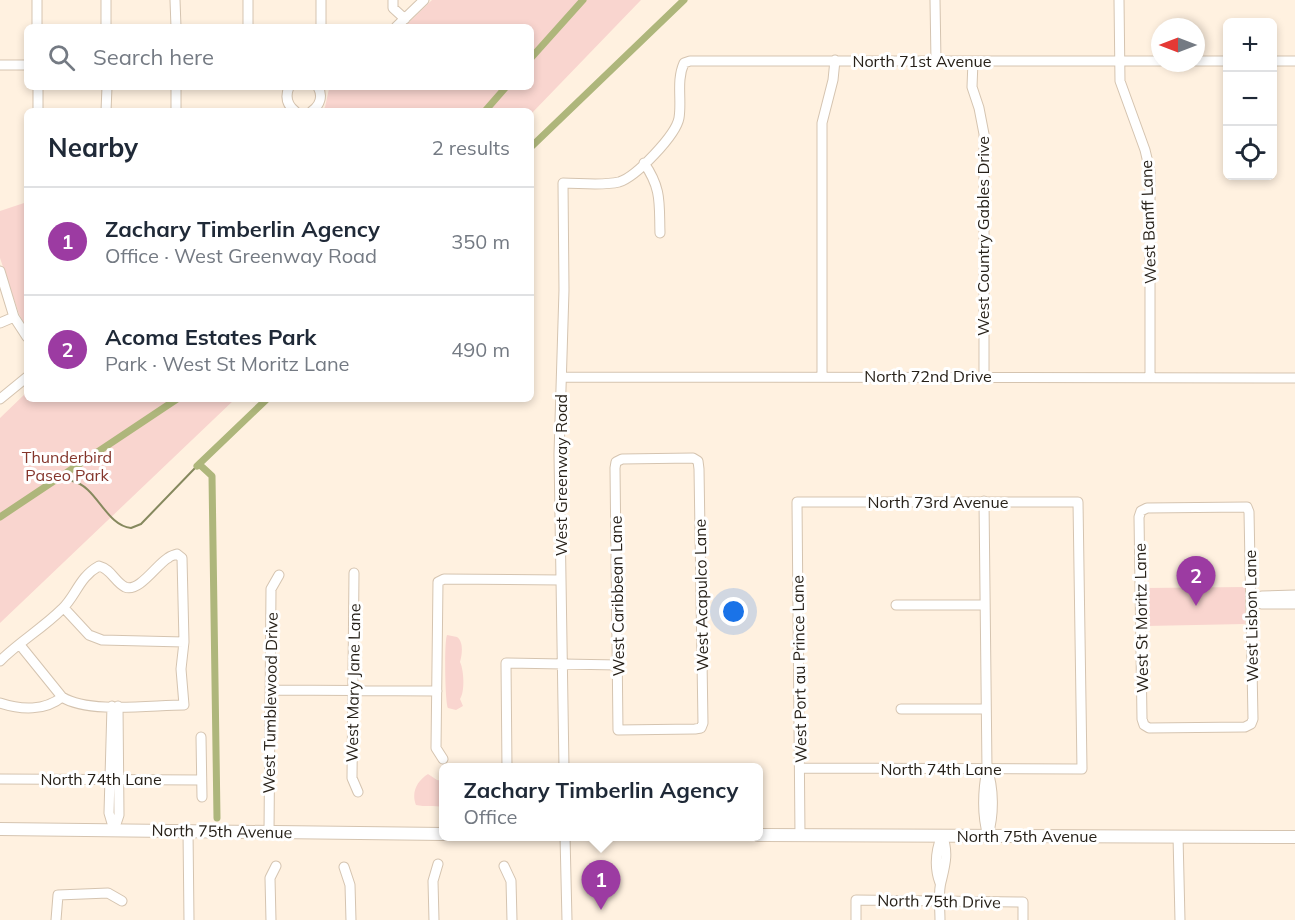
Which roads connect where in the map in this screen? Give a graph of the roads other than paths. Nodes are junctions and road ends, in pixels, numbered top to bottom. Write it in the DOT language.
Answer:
graph roads {
  1 [pos="37,0"];
  2 [pos="106,0"];
  3 [pos="175,0"];
  4 [pos="248,0"];
  5 [pos="321,0"];
  6 [pos="393,0"];
  7 [pos="424,0"];
  8 [pos="935,0"];
  9 [pos="1119,0"];
  10 [pos="405,19"];
  11 [pos="37,24"];
  12 [pos="106,24"];
  13 [pos="176,24"];
  14 [pos="248,24"];
  15 [pos="321,24"];
  16 [pos="399,24"];
  17 [pos="835,60"];
  18 [pos="936,61"];
  19 [pos="974,61"];
  20 [pos="1151,61"];
  21 [pos="1205,61"];
  22 [pos="1223,61"];
  23 [pos="1277,61"];
  24 [pos="1295,61"];
  25 [pos="1120,62"];
  26 [pos="0,65"];
  27 [pos="24,65"];
  28 [pos="38,90"];
  29 [pos="107,90"];
  30 [pos="176,90"];
  31 [pos="287,90"];
  32 [pos="321,90"];
  33 [pos="38,108"];
  34 [pos="106,108"];
  35 [pos="176,108"];
  36 [pos="291,108"];
  37 [pos="315,108"];
  38 [pos="644,163"];
  39 [pos="660,233"];
  40 [pos="0,271"];
  41 [pos="14,316"];
  42 [pos="0,323"];
  43 [pos="24,332"];
  44 [pos="822,376"];
  45 [pos="984,376"];
  46 [pos="562,377"];
  47 [pos="1150,377"];
  48 [pos="1295,378"];
  49 [pos="24,379"];
  50 [pos="0,399"];
  51 [pos="698,461"];
  52 [pos="984,501"];
  53 [pos="797,502"];
  54 [pos="1247,507"];
  55 [pos="354,573"];
  56 [pos="279,575"];
  57 [pos="561,580"];
  58 [pos="1251,600"];
  59 [pos="1291,600"];
  60 [pos="896,605"];
  61 [pos="985,605"];
  62 [pos="64,608"];
  63 [pos="184,642"];
  64 [pos="20,645"];
  65 [pos="0,661"];
  66 [pos="562,664"];
  67 [pos="618,665"];
  68 [pos="271,690"];
  69 [pos="353,690"];
  70 [pos="437,692"];
  71 [pos="63,697"];
  72 [pos="0,703"];
  73 [pos="115,706"];
  74 [pos="986,709"];
  75 [pos="901,710"];
  76 [pos="1251,724"];
  77 [pos="618,730"];
  78 [pos="201,737"];
  79 [pos="443,759"];
  80 [pos="507,763"];
  81 [pos="564,763"];
  82 [pos="800,768"];
  83 [pos="987,769"];
  84 [pos="1082,769"];
  85 [pos="0,779"];
  86 [pos="114,780"];
  87 [pos="201,780"];
  88 [pos="358,792"];
  89 [pos="202,797"];
  90 [pos="0,830"];
  91 [pos="114,830"];
  92 [pos="188,831"];
  93 [pos="269,832"];
  94 [pos="439,834"];
  95 [pos="763,835"];
  96 [pos="800,836"];
  97 [pos="942,836"];
  98 [pos="988,836"];
  99 [pos="1178,836"];
  100 [pos="1295,837"];
  101 [pos="565,841"];
  102 [pos="438,864"];
  103 [pos="276,866"];
  104 [pos="504,866"];
  105 [pos="344,867"];
  106 [pos="122,901"];
  107 [pos="940,901"];
  108 [pos="56,920"];
  109 [pos="189,920"];
  110 [pos="271,920"];
  111 [pos="351,920"];
  112 [pos="434,920"];
  113 [pos="512,920"];
  114 [pos="567,920"];
  115 [pos="856,920"];
  116 [pos="940,920"];
  117 [pos="1023,920"];
  118 [pos="1180,920"];
  1 -- 11 [label="street"];
  2 -- 12 [label="street"];
  3 -- 13 [label="street"];
  4 -- 14 [label="street"];
  5 -- 15 [label="street"];
  6 -- 10 [label="street"];
  7 -- 10 [label="street"];
  8 -- 18 [label="street"];
  9 -- 25 [label="street, West Banff Lane"];
  10 -- 16 [label="street"];
  17 -- 18 [label="street, North 71st Avenue"];
  17 -- 38 [label="street, North 71st Avenue"];
  17 -- 44 [label="street"];
  18 -- 19 [label="street, North 71st Avenue"];
  19 -- 25 [label="street, North 71st Avenue"];
  19 -- 45 [label="street, West Country Gables Drive"];
  20 -- 25 [label="street, North 71st Avenue"];
  21 -- 22 [label="street"];
  23 -- 24 [label="street"];
  25 -- 47 [label="street, West Banff Lane"];
  26 -- 27 [label="street"];
  28 -- 33 [label="street"];
  29 -- 34 [label="street"];
  30 -- 35 [label="street"];
  31 -- 36 [label="street"];
  32 -- 37 [label="street"];
  38 -- 39 [label="street"];
  38 -- 46 [label="street, West Greenway Road"];
  40 -- 41 [label="street"];
  41 -- 42 [label="street"];
  41 -- 43 [label="street"];
  44 -- 45 [label="street, North 72nd Drive"];
  44 -- 46 [label="street, North 72nd Drive"];
  45 -- 47 [label="street, North 72nd Drive"];
  46 -- 57 [label="street, West Greenway Road"];
  47 -- 48 [label="street, North 72nd Drive"];
  49 -- 50 [label="street"];
  51 -- 67 [label="street, West Caribbean Lane"];
  51 -- 77 [label="street, West Acapulco Lane"];
  52 -- 53 [label="street, North 73rd Avenue"];
  52 -- 61 [label="street"];
  52 -- 84 [label="street, North 73rd Avenue"];
  53 -- 82 [label="street, West Port au Prince Lane"];
  54 -- 58 [label="street, West Lisbon Lane"];
  54 -- 76 [label="street, West St Moritz Lane"];
  55 -- 69 [label="street, West Mary Jane Lane"];
  56 -- 68 [label="street, West Tumblewood Drive"];
  57 -- 66 [label="street, West Greenway Road"];
  57 -- 70 [label="street"];
  58 -- 59 [label="street"];
  58 -- 76 [label="street, West Lisbon Lane"];
  60 -- 61 [label="street"];
  61 -- 74 [label="street"];
  62 -- 63 [label="street"];
  62 -- 63 [label="street"];
  62 -- 64 [label="street"];
  63 -- 73 [label="street"];
  64 -- 65 [label="street"];
  64 -- 71 [label="street"];
  66 -- 67 [label="street"];
  66 -- 80 [label="street"];
  66 -- 81 [label="street, West Greenway Road"];
  67 -- 77 [label="street, West Caribbean Lane"];
  68 -- 69 [label="street"];
  68 -- 93 [label="street, West Tumblewood Drive"];
  69 -- 70 [label="street"];
  69 -- 88 [label="street, West Mary Jane Lane"];
  70 -- 79 [label="street"];
  71 -- 72 [label="street"];
  71 -- 73 [label="street"];
  73 -- 86 [label="street"];
  74 -- 75 [label="street"];
  74 -- 83 [label="street"];
  78 -- 87 [label="street"];
  82 -- 83 [label="street, North 74th Lane"];
  82 -- 96 [label="street, West Port au Prince Lane"];
  83 -- 84 [label="street, North 74th Lane"];
  83 -- 98 [label="street"];
  85 -- 86 [label="street, North 74th Lane"];
  86 -- 87 [label="street, North 74th Lane"];
  86 -- 91 [label="street"];
  87 -- 89 [label="street"];
  90 -- 91 [label="main road, North 75th Avenue"];
  91 -- 92 [label="main road, North 75th Avenue"];
  92 -- 93 [label="main road, North 75th Avenue"];
  92 -- 109 [label="street"];
  93 -- 94 [label="main road, North 75th Avenue"];
  95 -- 96 [label="main road, North 75th Avenue"];
  96 -- 97 [label="main road, North 75th Avenue"];
  97 -- 98 [label="main road, North 75th Avenue"];
  97 -- 107 [label="street"];
  98 -- 99 [label="main road, North 75th Avenue"];
  99 -- 100 [label="main road, North 75th Avenue"];
  99 -- 118 [label="street"];
  101 -- 114 [label="street"];
  102 -- 112 [label="street"];
  103 -- 110 [label="street"];
  104 -- 113 [label="street"];
  105 -- 111 [label="street"];
  106 -- 108 [label="street"];
  107 -- 115 [label="street, North 75th Drive"];
  107 -- 116 [label="street"];
  107 -- 117 [label="street, North 75th Drive"];
}
